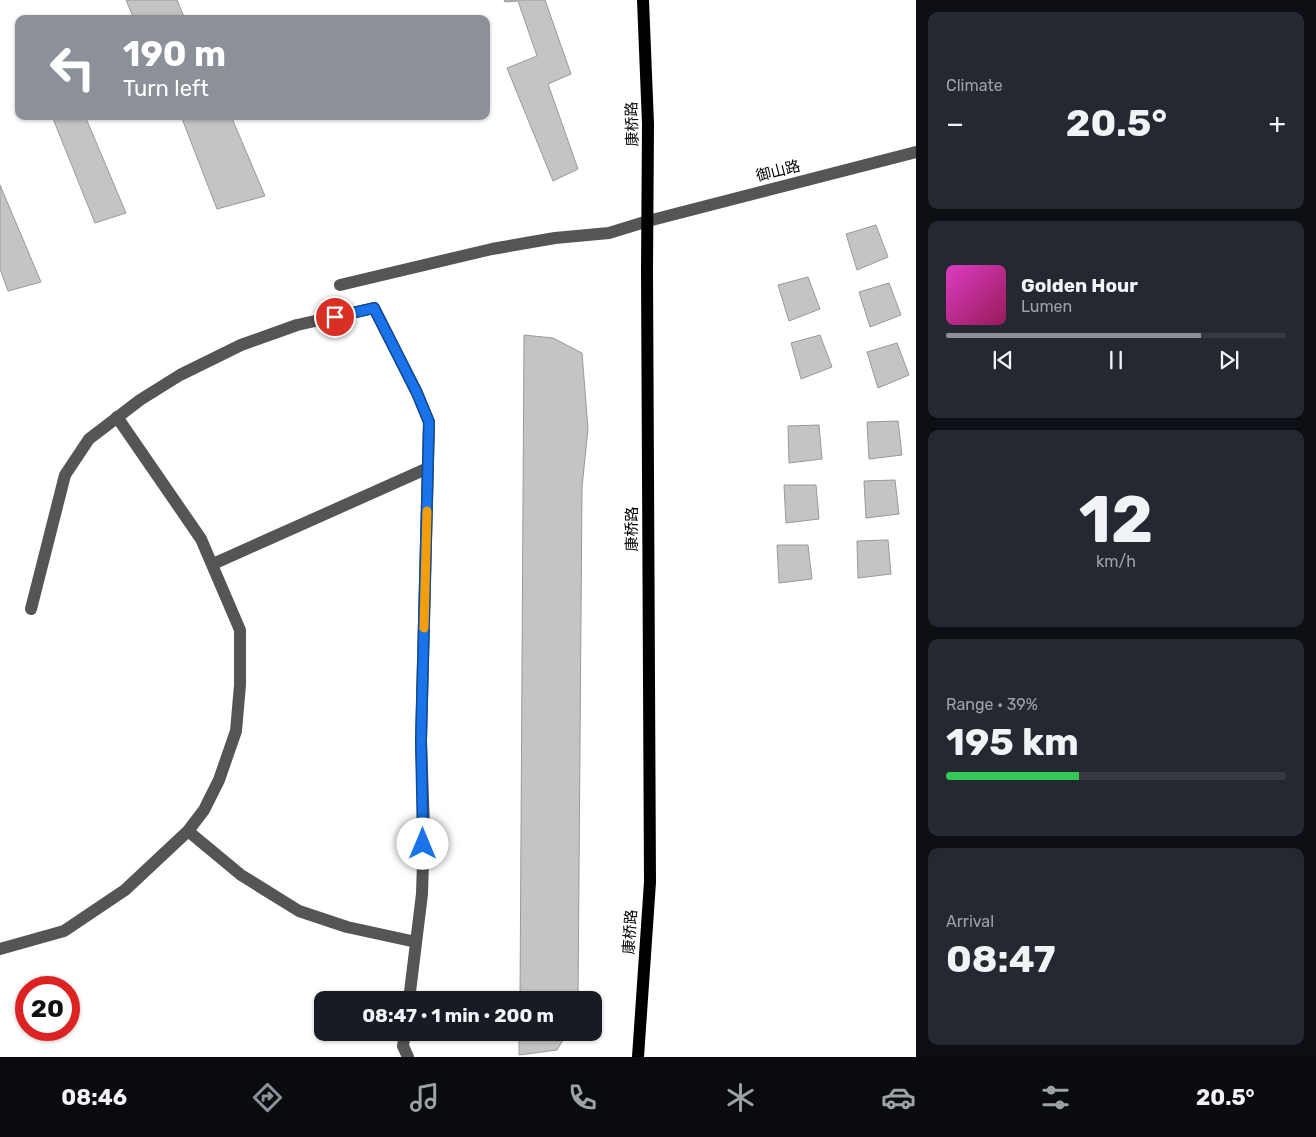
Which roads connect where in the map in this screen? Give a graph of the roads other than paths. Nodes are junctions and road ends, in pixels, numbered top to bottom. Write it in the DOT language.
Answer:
graph roads {
  1 [pos="643,0"];
  2 [pos="916,152"];
  3 [pos="648,221"];
  4 [pos="340,285"];
  5 [pos="117,417"];
  6 [pos="428,468"];
  7 [pos="213,564"];
  8 [pos="31,609"];
  9 [pos="188,831"];
  10 [pos="416,942"];
  11 [pos="0,948"];
  12 [pos="410,991"];
  13 [pos="404,1041"];
  14 [pos="408,1057"];
  15 [pos="638,1057"];
  1 -- 3 [label="main road, 康桥路"];
  2 -- 3 [label="street, 御山路"];
  3 -- 4 [label="street, 御山路"];
  3 -- 15 [label="main road, 康桥路"];
  5 -- 6 [label="street"];
  5 -- 7 [label="street"];
  5 -- 8 [label="street"];
  6 -- 7 [label="street"];
  6 -- 10 [label="street"];
  7 -- 9 [label="street"];
  9 -- 10 [label="street"];
  9 -- 11 [label="street"];
  10 -- 12 [label="street"];
  13 -- 14 [label="street"];
}
